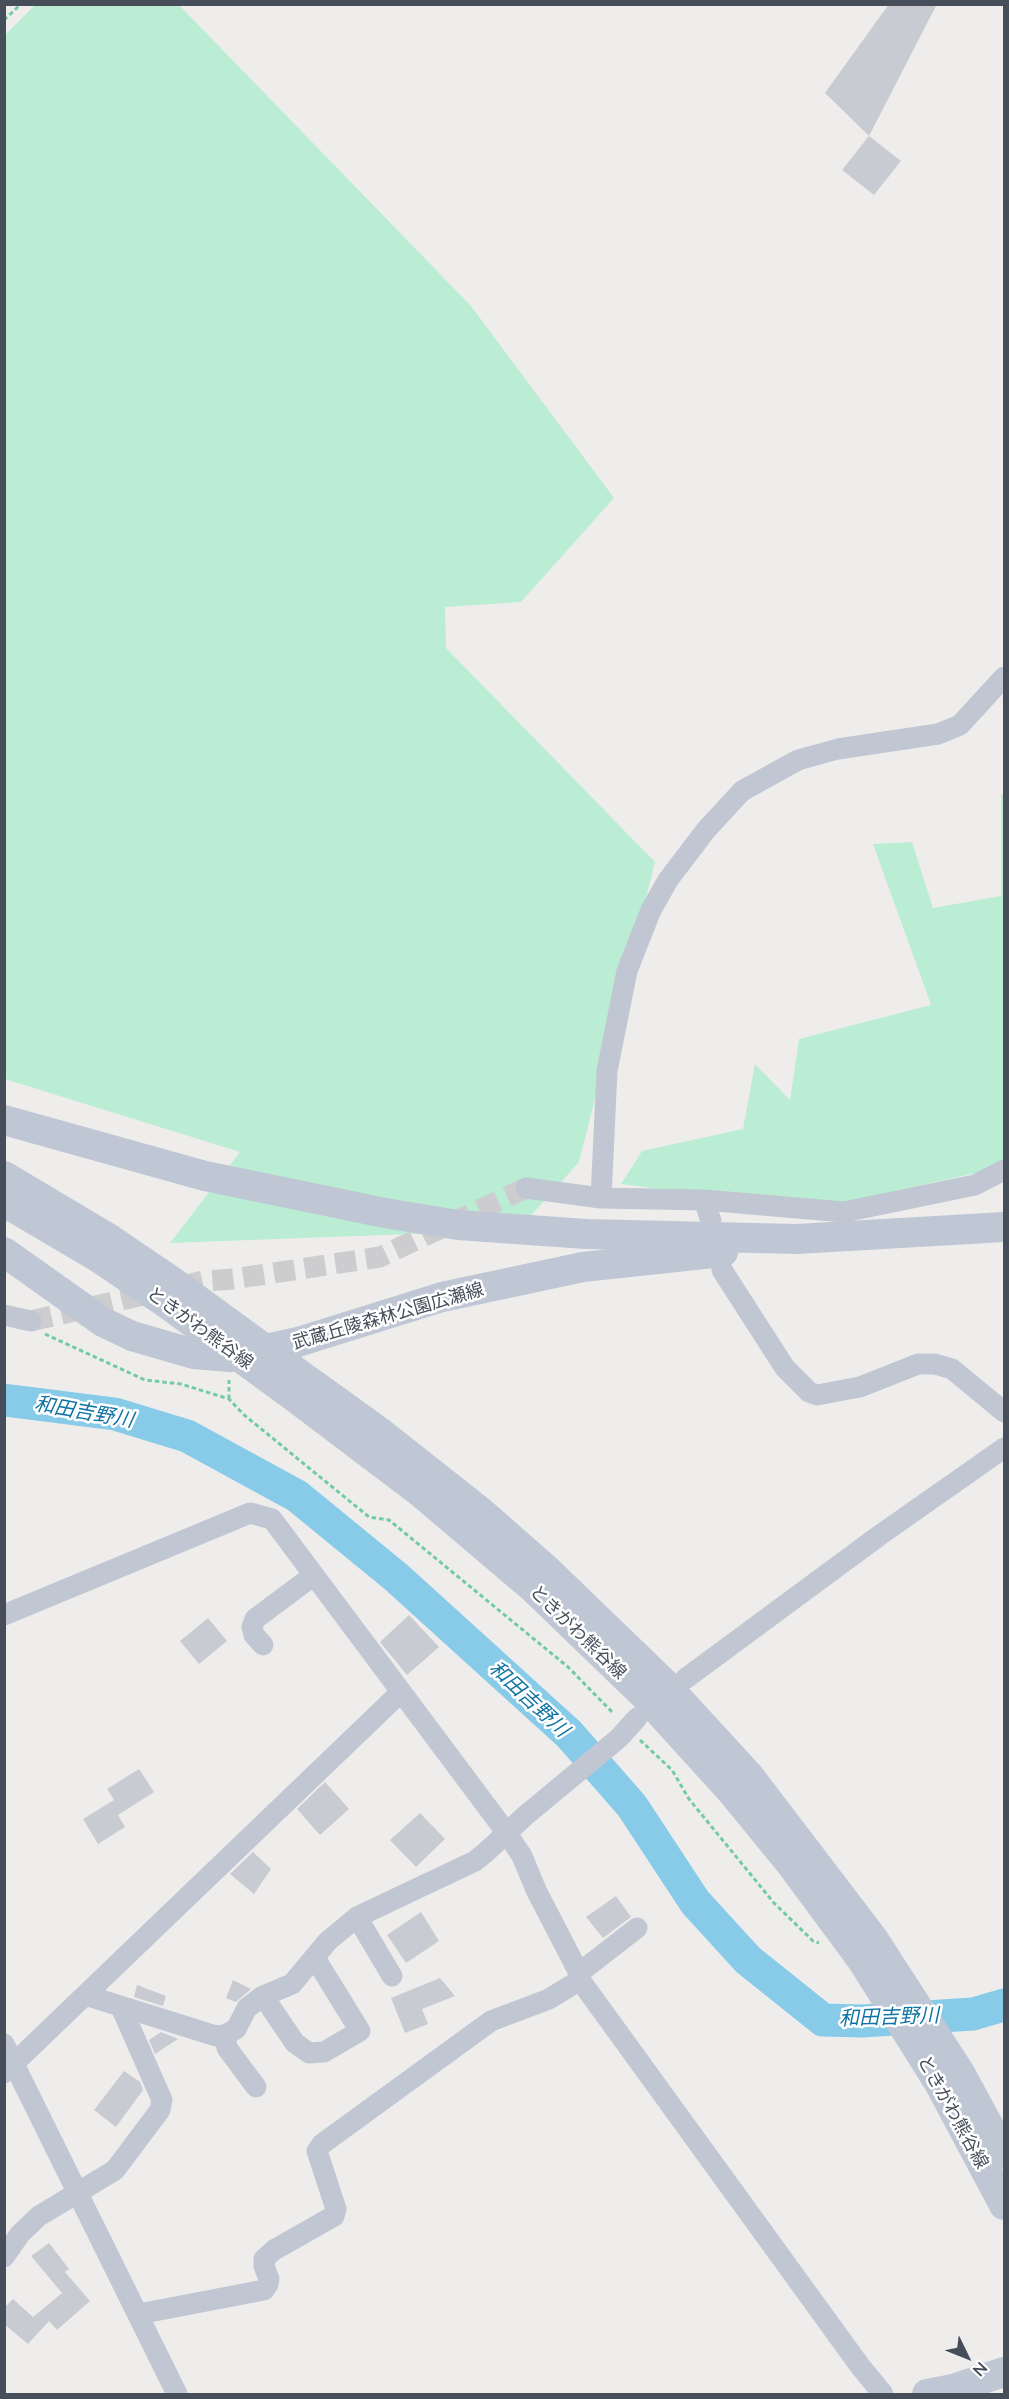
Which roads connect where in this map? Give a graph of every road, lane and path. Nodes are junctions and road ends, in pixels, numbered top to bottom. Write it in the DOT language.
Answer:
graph roads {
  1 [pos="21,4"];
  2 [pos="4,20"];
  3 [pos="1005,677"];
  4 [pos="4,1120"];
  5 [pos="1005,1170"];
  6 [pos="4,1176"];
  7 [pos="526,1188"];
  8 [pos="602,1198"];
  9 [pos="704,1200"];
  10 [pos="4,1202"];
  11 [pos="711,1221"];
  12 [pos="1005,1227"];
  13 [pos="797,1239"];
  14 [pos="102,1247"];
  15 [pos="4,1252"];
  16 [pos="722,1270"];
  17 [pos="4,1315"];
  18 [pos="31,1321"];
  19 [pos="1005,1412"];
  20 [pos="1005,1448"];
  21 [pos="314,1575"];
  22 [pos="4,1615"];
  23 [pos="263,1645"];
  24 [pos="685,1679"];
  25 [pos="401,1692"];
  26 [pos="628,1728"];
  27 [pos="506,1832"];
  28 [pos="357,1917"];
  29 [pos="637,1928"];
  30 [pos="822,1945"];
  31 [pos="315,1958"];
  32 [pos="392,1976"];
  33 [pos="580,1977"];
  34 [pos="85,1995"];
  35 [pos="262,1995"];
  36 [pos="122,2007"];
  37 [pos="225,2035"];
  38 [pos="4,2044"];
  39 [pos="9,2068"];
  40 [pos="950,2078"];
  41 [pos="256,2087"];
  42 [pos="1005,2154"];
  43 [pos="79,2191"];
  44 [pos="1005,2205"];
  45 [pos="4,2257"];
  46 [pos="139,2314"];
  47 [pos="1005,2372"];
  48 [pos="177,2394"];
  49 [pos="883,2394"];
  50 [pos="927,2394"];
  1 -- 2 [label="path"];
  3 -- 8 [label="street"];
  4 -- 13 [label="main road, 武蔵丘陵森林公園広瀬線"];
  5 -- 9 [label="street"];
  6 -- 14 [label="main road, ときがわ熊谷線"];
  7 -- 8 [label="street"];
  8 -- 9 [label="street"];
  9 -- 11 [label="street"];
  10 -- 14 [label="main road, ときがわ熊谷線"];
  12 -- 13 [label="main road, 武蔵丘陵森林公園広瀬線"];
  13 -- 15 [label="main road, 武蔵丘陵森林公園広瀬線"];
  14 -- 40 [label="main road, ときがわ熊谷線, bridge"];
  16 -- 19 [label="street"];
  17 -- 18 [label="street"];
  18 -- 26 [label="path"];
  20 -- 24 [label="street"];
  21 -- 22 [label="street"];
  21 -- 23 [label="street"];
  21 -- 25 [label="street"];
  25 -- 27 [label="street"];
  25 -- 34 [label="street"];
  26 -- 27 [label="street"];
  26 -- 30 [label="path"];
  27 -- 28 [label="street"];
  27 -- 33 [label="street"];
  28 -- 31 [label="street"];
  28 -- 32 [label="street"];
  29 -- 33 [label="street"];
  31 -- 35 [label="street"];
  31 -- 35 [label="street"];
  33 -- 46 [label="street"];
  33 -- 49 [label="street"];
  34 -- 36 [label="street"];
  34 -- 39 [label="street"];
  35 -- 37 [label="street"];
  36 -- 37 [label="street"];
  36 -- 43 [label="street"];
  37 -- 41 [label="street"];
  38 -- 39 [label="street"];
  39 -- 43 [label="street"];
  40 -- 42 [label="main road, ときがわ熊谷線"];
  40 -- 44 [label="main road, ときがわ熊谷線"];
  43 -- 45 [label="street"];
  43 -- 46 [label="street"];
  46 -- 48 [label="street"];
  47 -- 50 [label="main road"];
}
